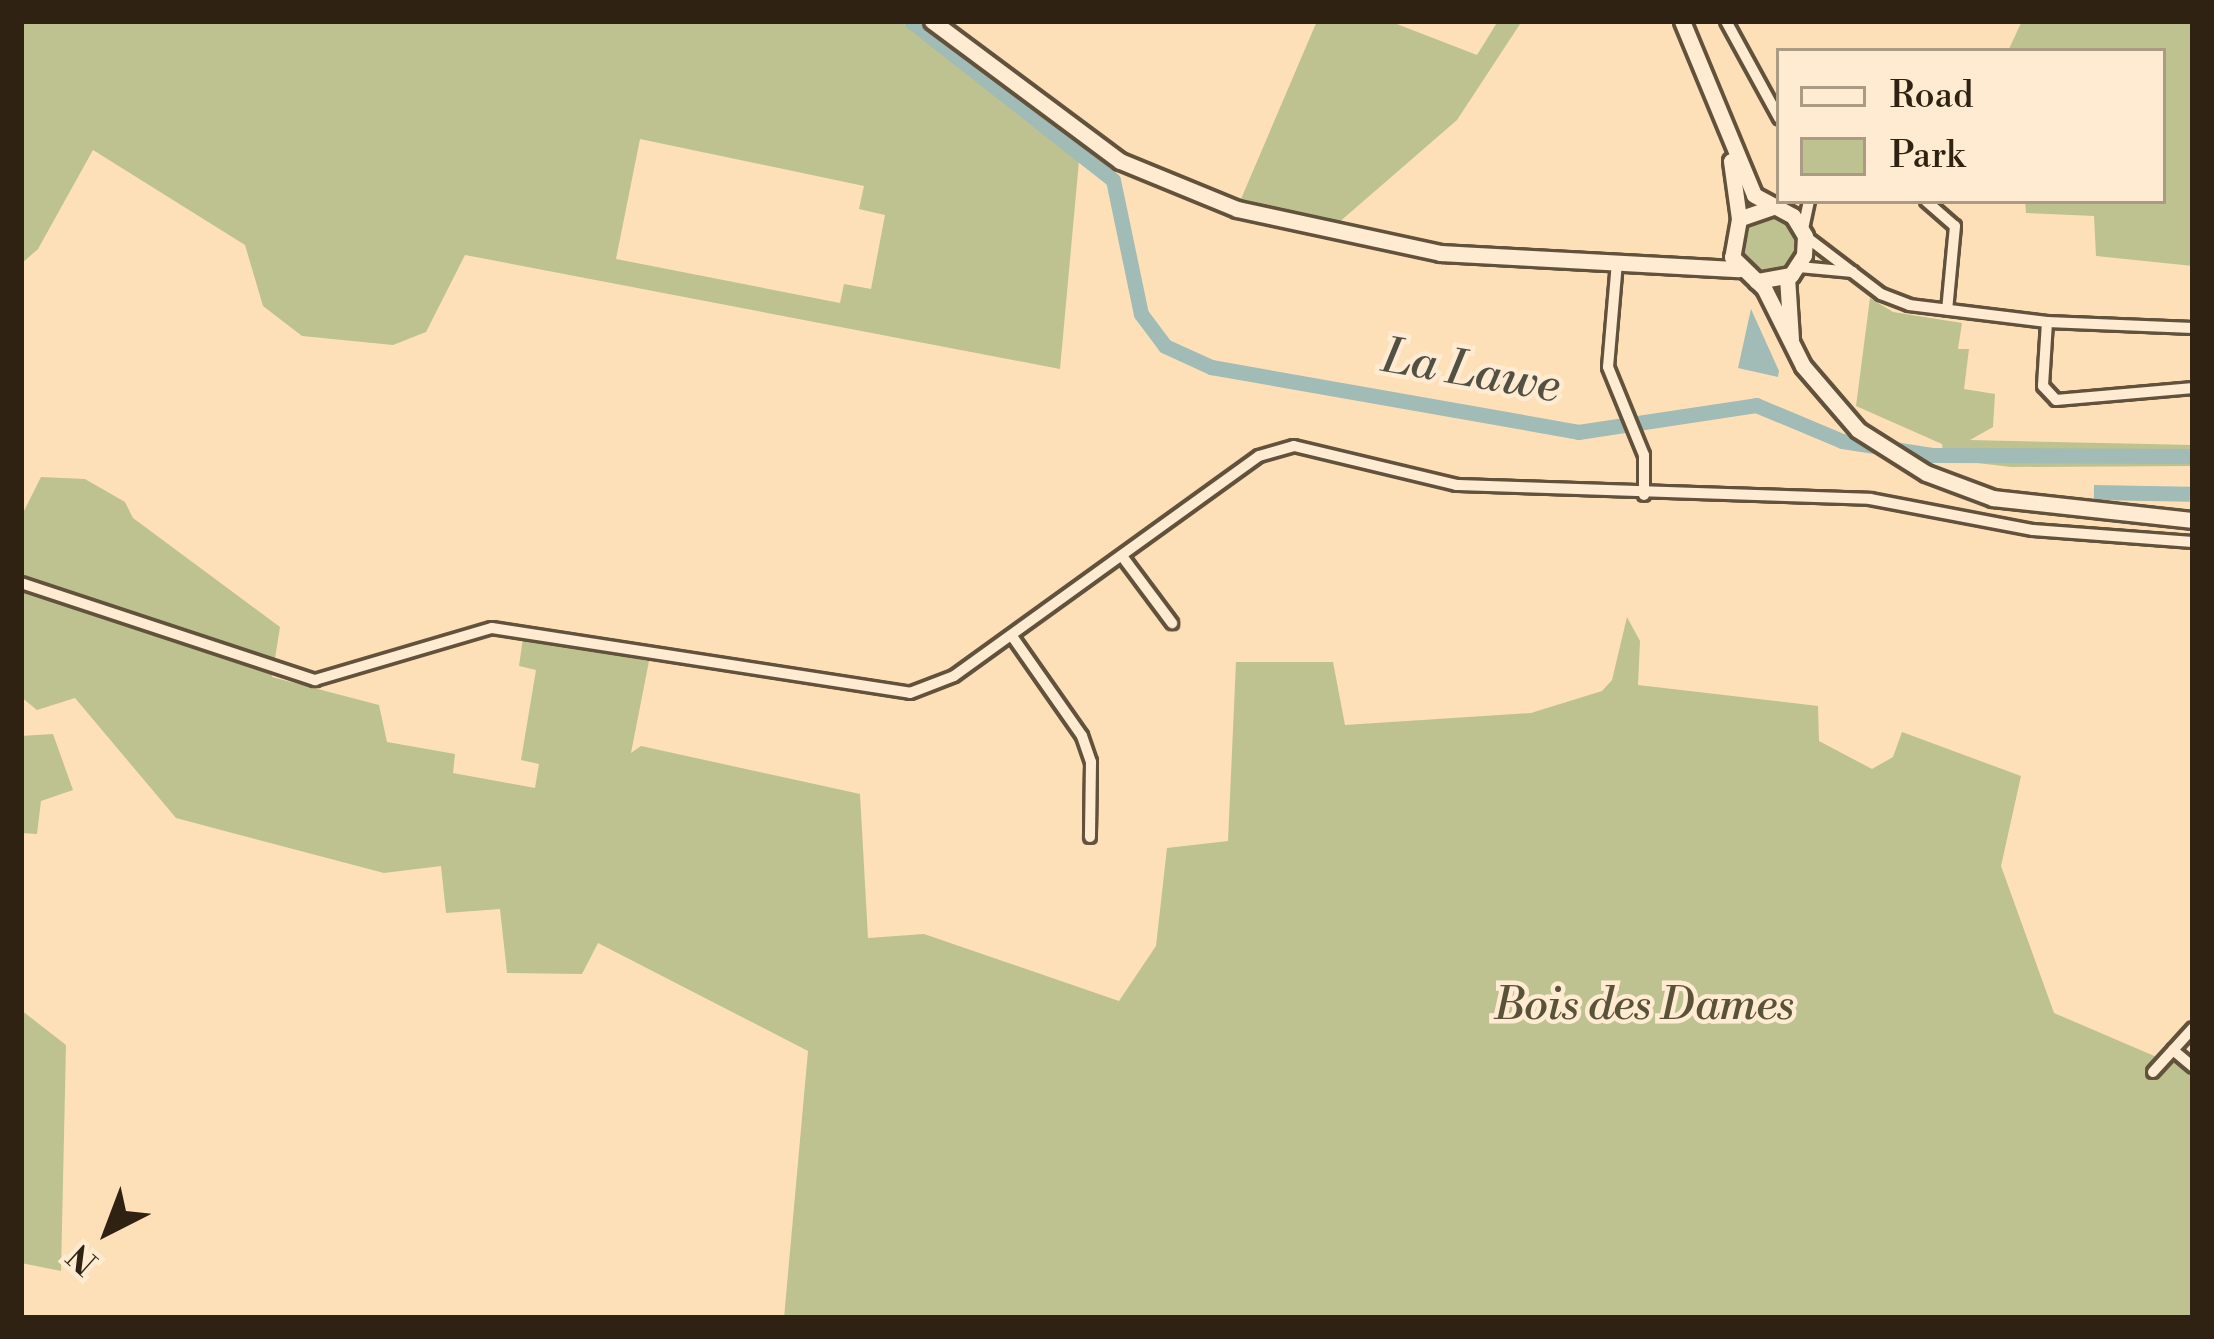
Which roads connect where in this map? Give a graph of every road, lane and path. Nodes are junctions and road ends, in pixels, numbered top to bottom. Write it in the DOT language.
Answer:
graph roads {
  1 [pos="932,21"];
  2 [pos="1682,21"];
  3 [pos="1726,21"];
  4 [pos="1776,113"];
  5 [pos="1725,134"];
  6 [pos="1776,203"];
  7 [pos="1809,204"];
  8 [pos="1929,204"];
  9 [pos="1782,205"];
  10 [pos="1739,219"];
  11 [pos="1804,232"];
  12 [pos="1730,237"];
  13 [pos="1617,262"];
  14 [pos="1688,264"];
  15 [pos="1739,269"];
  16 [pos="1793,272"];
  17 [pos="1861,276"];
  18 [pos="1756,281"];
  19 [pos="1947,310"];
  20 [pos="2047,322"];
  21 [pos="2193,328"];
  22 [pos="1791,342"];
  23 [pos="2193,388"];
  24 [pos="1644,495"];
  25 [pos="2193,520"];
  26 [pos="2193,542"];
  27 [pos="1122,556"];
  28 [pos="21,583"];
  29 [pos="1172,623"];
  30 [pos="1012,636"];
  31 [pos="1090,837"];
  32 [pos="2193,1028"];
  33 [pos="2173,1050"];
  34 [pos="2193,1067"];
  35 [pos="2153,1072"];
  1 -- 13 [label="main road"];
  2 -- 5 [label="main road"];
  3 -- 4 [label="street"];
  5 -- 6 [label="main road"];
  5 -- 10 [label="main road"];
  7 -- 11 [label="street"];
  8 -- 19 [label="street"];
  9 -- 10 [label="main road"];
  9 -- 11 [label="main road"];
  10 -- 12 [label="main road"];
  11 -- 16 [label="main road"];
  11 -- 17 [label="street"];
  12 -- 14 [label="main road"];
  12 -- 15 [label="main road"];
  13 -- 14 [label="main road"];
  13 -- 24 [label="street"];
  14 -- 15 [label="main road"];
  15 -- 18 [label="main road"];
  16 -- 17 [label="street"];
  16 -- 18 [label="main road"];
  16 -- 22 [label="main road"];
  17 -- 19 [label="street"];
  18 -- 22 [label="main road"];
  19 -- 20 [label="street"];
  20 -- 21 [label="street"];
  20 -- 23 [label="street"];
  22 -- 25 [label="main road"];
  24 -- 26 [label="street"];
  24 -- 27 [label="street"];
  27 -- 29 [label="street"];
  27 -- 30 [label="street"];
  28 -- 30 [label="street"];
  30 -- 31 [label="street"];
  32 -- 33 [label="street"];
  33 -- 34 [label="street"];
  33 -- 35 [label="street"];
}
